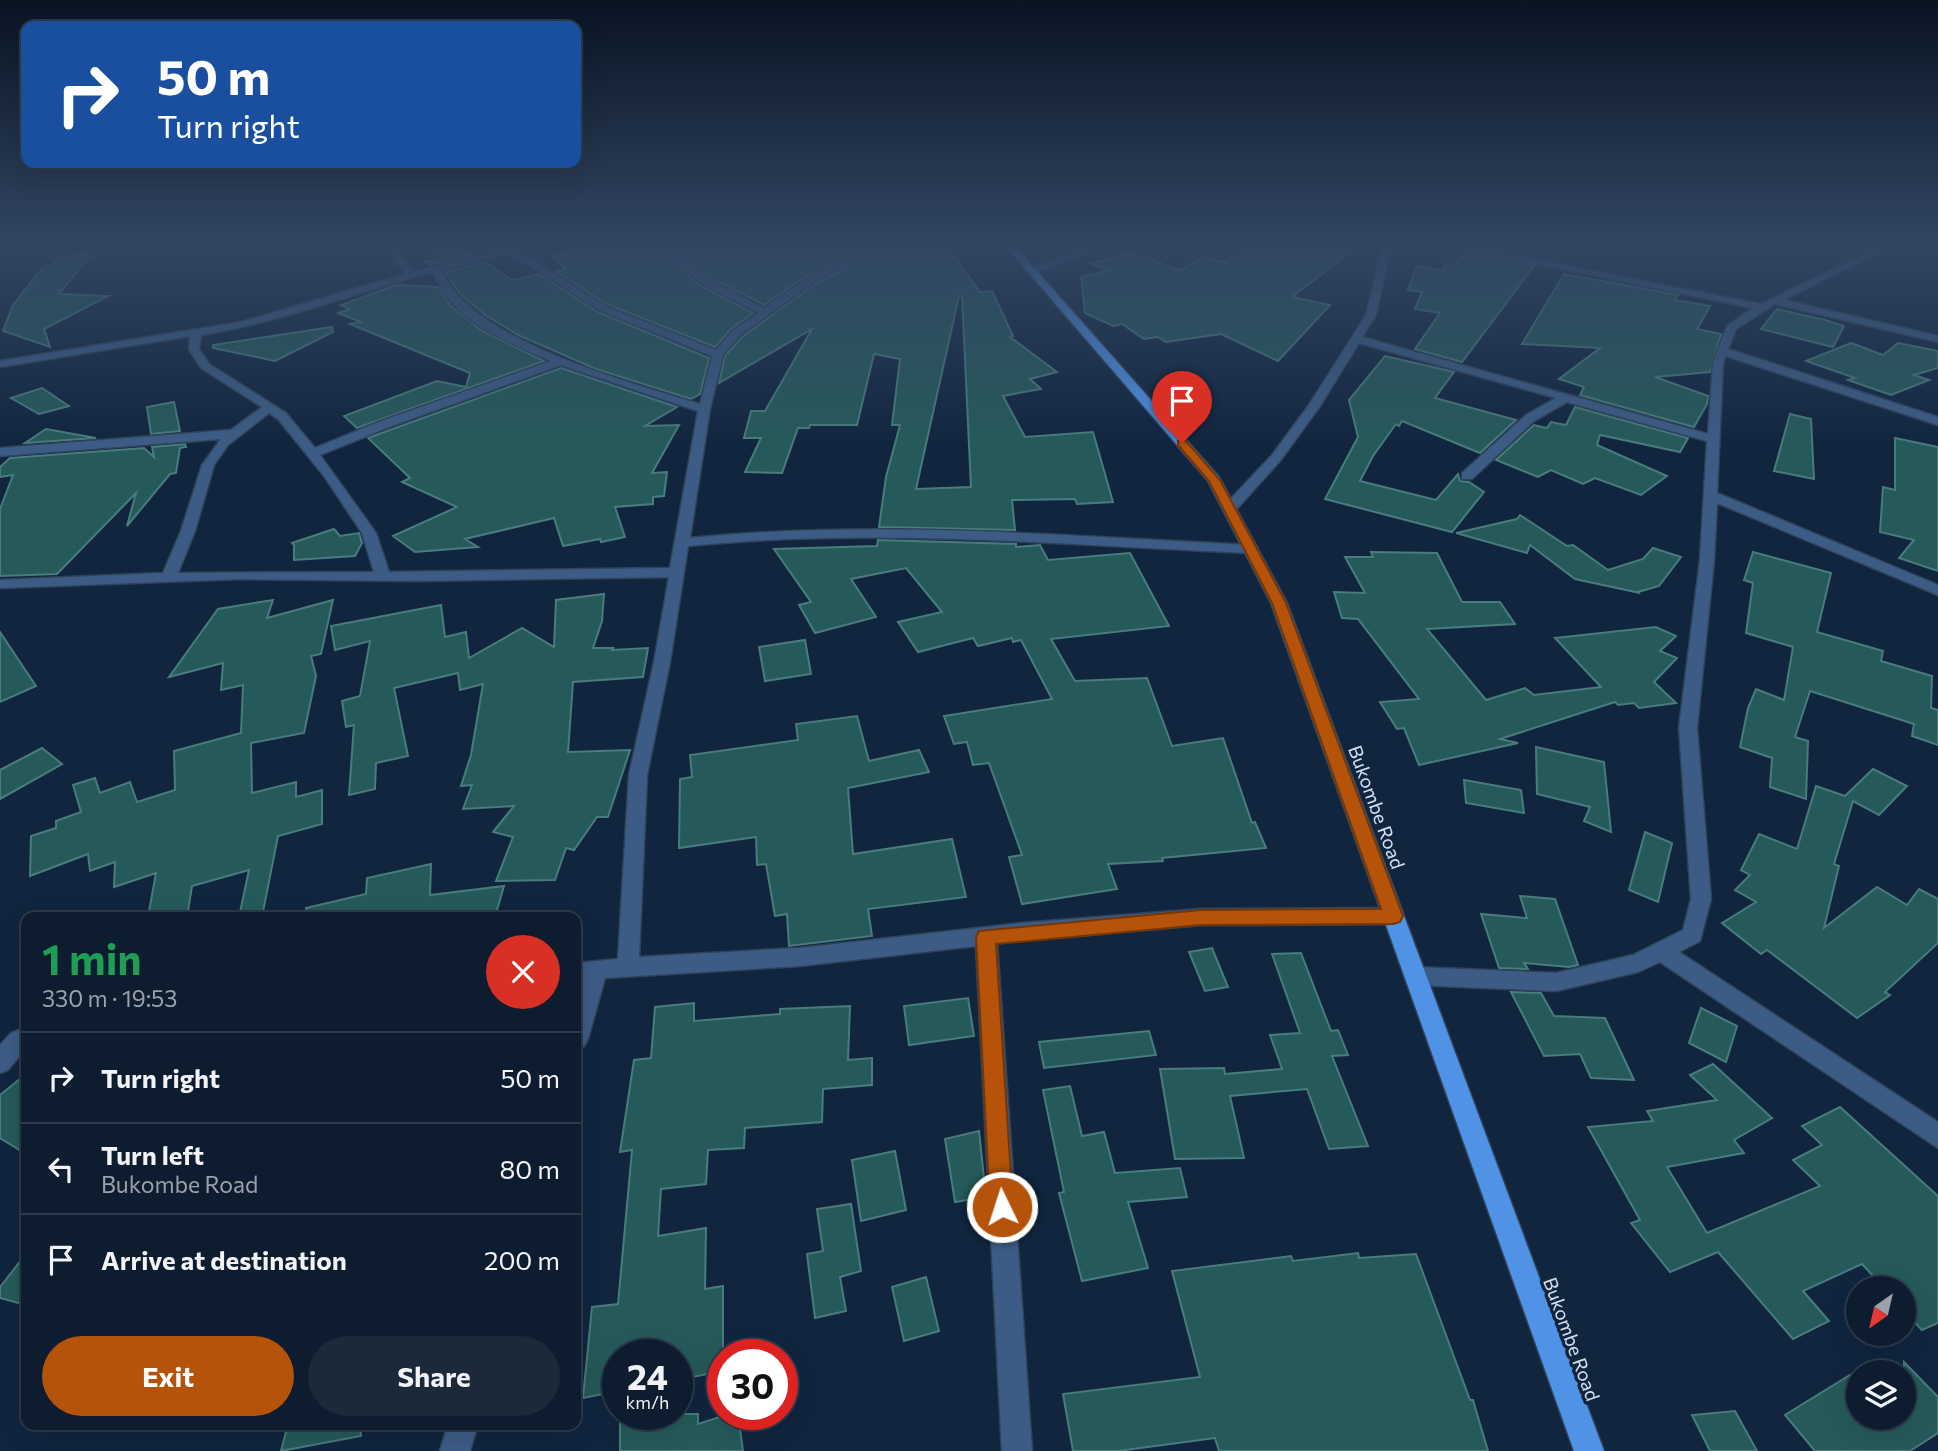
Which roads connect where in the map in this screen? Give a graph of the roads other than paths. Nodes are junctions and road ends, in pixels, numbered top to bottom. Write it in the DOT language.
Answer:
graph roads {
  1 [pos="290,312"];
  2 [pos="469,312"];
  3 [pos="609,312"];
  4 [pos="1067,312"];
  5 [pos="1372,312"];
  6 [pos="1757,312"];
  7 [pos="1806,312"];
  8 [pos="765,313"];
  9 [pos="196,334"];
  10 [pos="1356,339"];
  11 [pos="1938,339"];
  12 [pos="1723,351"];
  13 [pos="718,355"];
  14 [pos="564,360"];
  15 [pos="0,363"];
  16 [pos="1565,398"];
  17 [pos="269,407"];
  18 [pos="704,409"];
  19 [pos="1938,421"];
  20 [pos="233,434"];
  21 [pos="1714,439"];
  22 [pos="0,453"];
  23 [pos="312,454"];
  24 [pos="1467,476"];
  25 [pos="1712,496"];
  26 [pos="1229,509"];
  27 [pos="680,543"];
  28 [pos="1250,549"];
  29 [pos="675,572"];
  30 [pos="383,576"];
  31 [pos="169,578"];
  32 [pos="0,584"];
  33 [pos="1938,590"];
  34 [pos="1393,916"];
  35 [pos="986,937"];
  36 [pos="1661,951"];
  37 [pos="628,967"];
  38 [pos="586,971"];
  39 [pos="1415,976"];
  40 [pos="581,1005"];
  41 [pos="15,1041"];
  42 [pos="0,1062"];
  43 [pos="1938,1136"];
  44 [pos="461,1430"];
  45 [pos="455,1451"];
  46 [pos="1017,1451"];
  47 [pos="1589,1451"];
  1 -- 9 [label="street"];
  2 -- 14 [label="street"];
  3 -- 13 [label="street"];
  4 -- 26 [label="main road, Bukombe Road"];
  5 -- 10 [label="street"];
  6 -- 12 [label="street"];
  7 -- 11 [label="street"];
  8 -- 13 [label="street"];
  9 -- 15 [label="street"];
  9 -- 17 [label="street"];
  10 -- 16 [label="street"];
  10 -- 26 [label="street"];
  12 -- 19 [label="street"];
  12 -- 21 [label="street"];
  13 -- 18 [label="street"];
  14 -- 18 [label="street"];
  14 -- 23 [label="street"];
  16 -- 21 [label="street"];
  16 -- 24 [label="street"];
  17 -- 20 [label="street"];
  17 -- 23 [label="street"];
  18 -- 27 [label="street"];
  20 -- 22 [label="street"];
  20 -- 31 [label="street"];
  21 -- 25 [label="street"];
  23 -- 30 [label="street"];
  25 -- 33 [label="street"];
  25 -- 36 [label="street"];
  26 -- 28 [label="main road, Bukombe Road"];
  27 -- 28 [label="street"];
  27 -- 29 [label="street"];
  28 -- 34 [label="main road, Bukombe Road"];
  29 -- 30 [label="street"];
  29 -- 37 [label="street"];
  30 -- 31 [label="street"];
  31 -- 32 [label="street"];
  34 -- 35 [label="street"];
  34 -- 39 [label="main road, Bukombe Road"];
  35 -- 37 [label="street"];
  35 -- 46 [label="street"];
  36 -- 39 [label="street"];
  36 -- 43 [label="street"];
  37 -- 38 [label="street"];
  38 -- 40 [label="street"];
  39 -- 47 [label="main road, Bukombe Road"];
  41 -- 42 [label="street"];
  44 -- 45 [label="street"];
}
